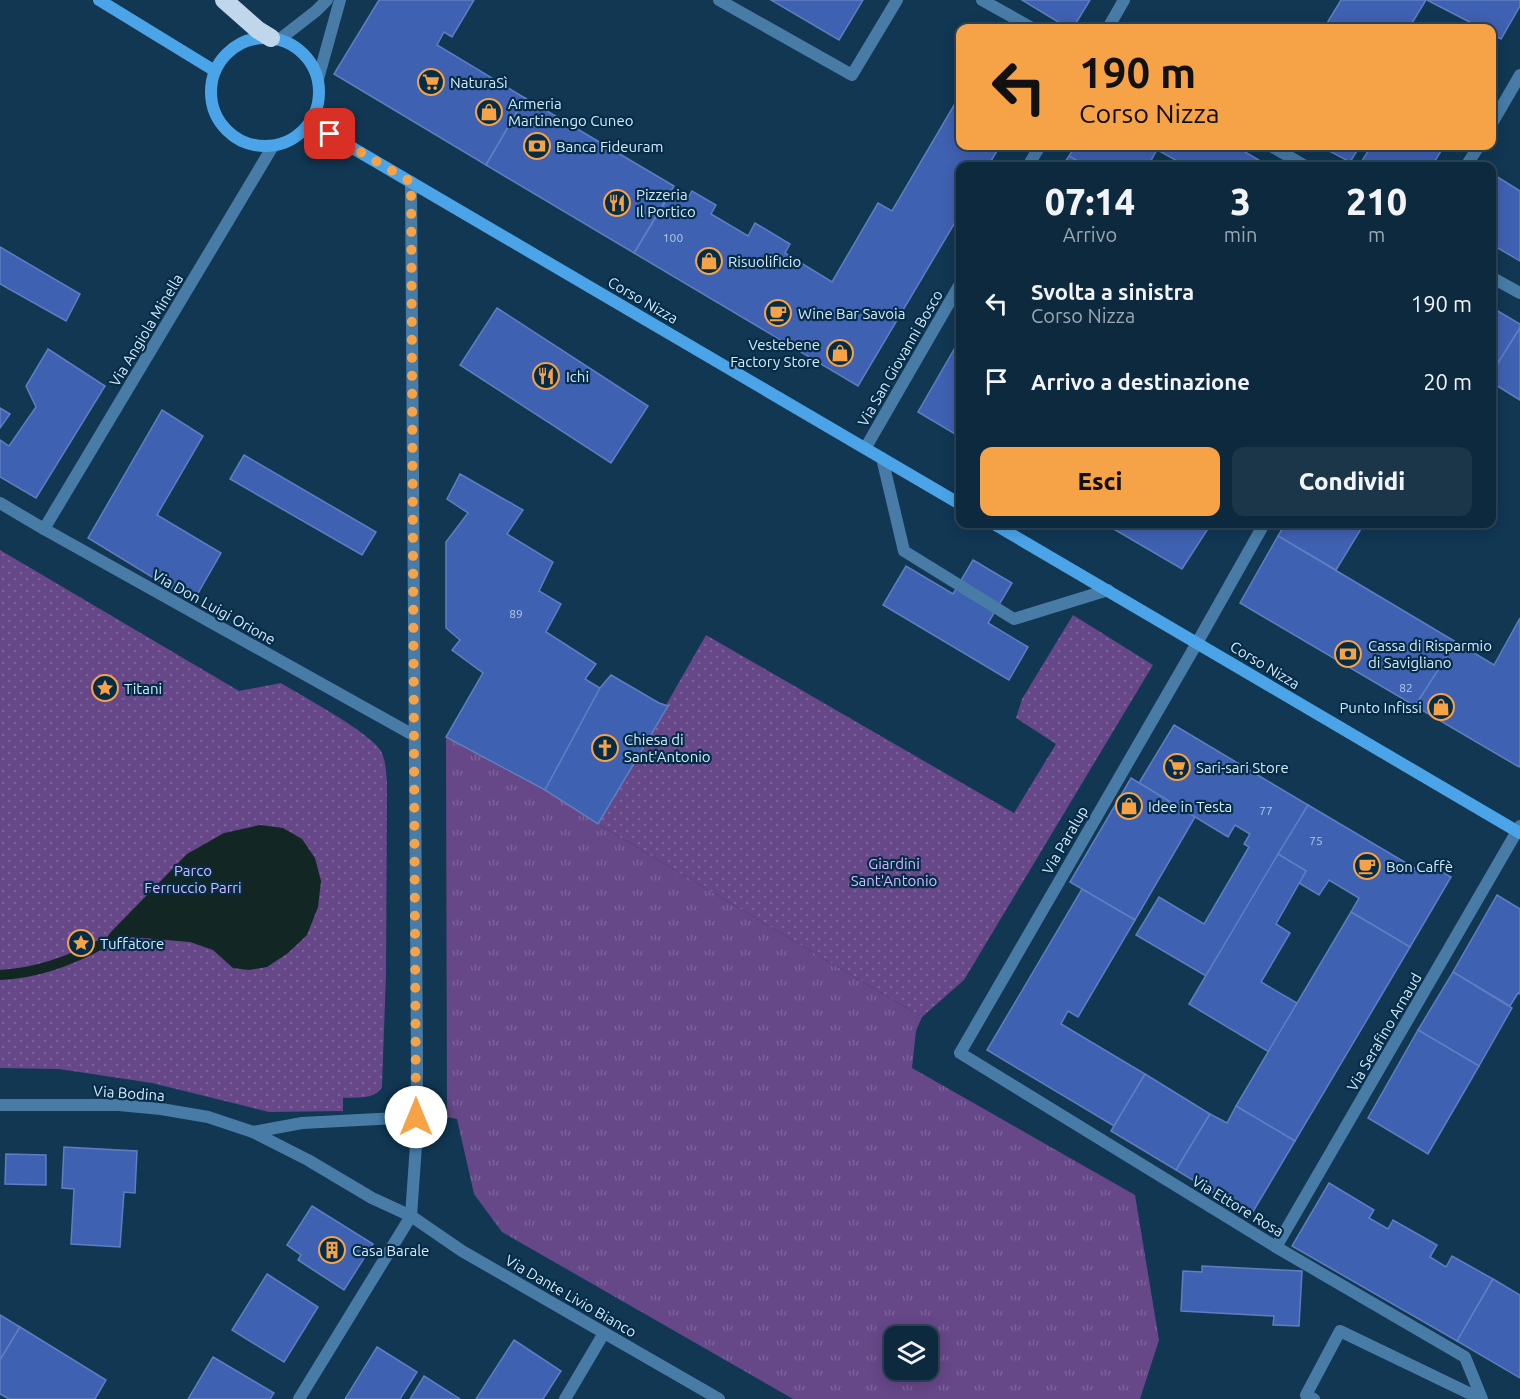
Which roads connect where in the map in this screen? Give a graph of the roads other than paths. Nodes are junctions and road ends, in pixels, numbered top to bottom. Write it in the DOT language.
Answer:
graph roads {
  1 [pos="99,0"];
  2 [pos="224,0"];
  3 [pos="327,0"];
  4 [pos="340,0"];
  5 [pos="719,0"];
  6 [pos="897,0"];
  7 [pos="982,0"];
  8 [pos="1124,0"];
  9 [pos="1025,24"];
  10 [pos="1110,24"];
  11 [pos="275,39"];
  12 [pos="214,71"];
  13 [pos="1520,75"];
  14 [pos="318,79"];
  15 [pos="1496,116"];
  16 [pos="310,123"];
  17 [pos="273,146"];
  18 [pos="1278,150"];
  19 [pos="1298,162"];
  20 [pos="411,182"];
  21 [pos="1496,280"];
  22 [pos="956,291"];
  23 [pos="1520,293"];
  24 [pos="866,447"];
  25 [pos="882,458"];
  26 [pos="956,502"];
  27 [pos="0,503"];
  28 [pos="1001,528"];
  29 [pos="1262,528"];
  30 [pos="44,529"];
  31 [pos="1108,590"];
  32 [pos="1197,643"];
  33 [pos="415,736"];
  34 [pos="1519,830"];
  35 [pos="960,1053"];
  36 [pos="0,1105"];
  37 [pos="416,1117"];
  38 [pos="253,1132"];
  39 [pos="411,1216"];
  40 [pos="1276,1247"];
  41 [pos="604,1332"];
  42 [pos="299,1399"];
  43 [pos="565,1399"];
  44 [pos="719,1399"];
  45 [pos="1314,1399"];
  46 [pos="1481,1399"];
  1 -- 12 [label="main road"];
  2 -- 11 [label="highway"];
  3 -- 11 [label="street"];
  4 -- 14 [label="street"];
  5 -- 6 [label="street"];
  7 -- 9 [label="street"];
  8 -- 10 [label="street"];
  11 -- 12 [label="main road"];
  11 -- 14 [label="main road"];
  12 -- 17 [label="main road"];
  13 -- 15 [label="street"];
  14 -- 16 [label="main road"];
  16 -- 17 [label="main road"];
  16 -- 20 [label="main road, Corso Nizza"];
  17 -- 30 [label="street, Via Angiola Minella"];
  18 -- 19 [label="street"];
  20 -- 24 [label="main road, Corso Nizza"];
  20 -- 33 [label="street"];
  21 -- 23 [label="street"];
  22 -- 24 [label="street, Via San Giovanni Bosco"];
  24 -- 25 [label="main road, Corso Nizza"];
  25 -- 26 [label="main road, Corso Nizza"];
  25 -- 31 [label="street"];
  27 -- 30 [label="street, Via Don Luigi Orione"];
  28 -- 31 [label="main road, Corso Nizza"];
  29 -- 32 [label="street, Via Paralup"];
  30 -- 33 [label="street, Via Don Luigi Orione"];
  31 -- 32 [label="main road, Corso Nizza"];
  32 -- 34 [label="main road, Corso Nizza"];
  32 -- 35 [label="street, Via Paralup"];
  33 -- 37 [label="street"];
  34 -- 40 [label="street, Via Serafino Arnaud"];
  35 -- 40 [label="street, Via Ettore Rosa"];
  36 -- 38 [label="street, Via Bodina"];
  37 -- 38 [label="street, Via Bodina"];
  37 -- 39 [label="street"];
  38 -- 39 [label="street, Via Bodina"];
  39 -- 41 [label="street, Via Dante Livio Bianco"];
  39 -- 42 [label="street"];
  40 -- 46 [label="street, Via Ettore Rosa"];
  41 -- 43 [label="street"];
  41 -- 44 [label="street, Via Dante Livio Bianco"];
  45 -- 46 [label="street"];
}
